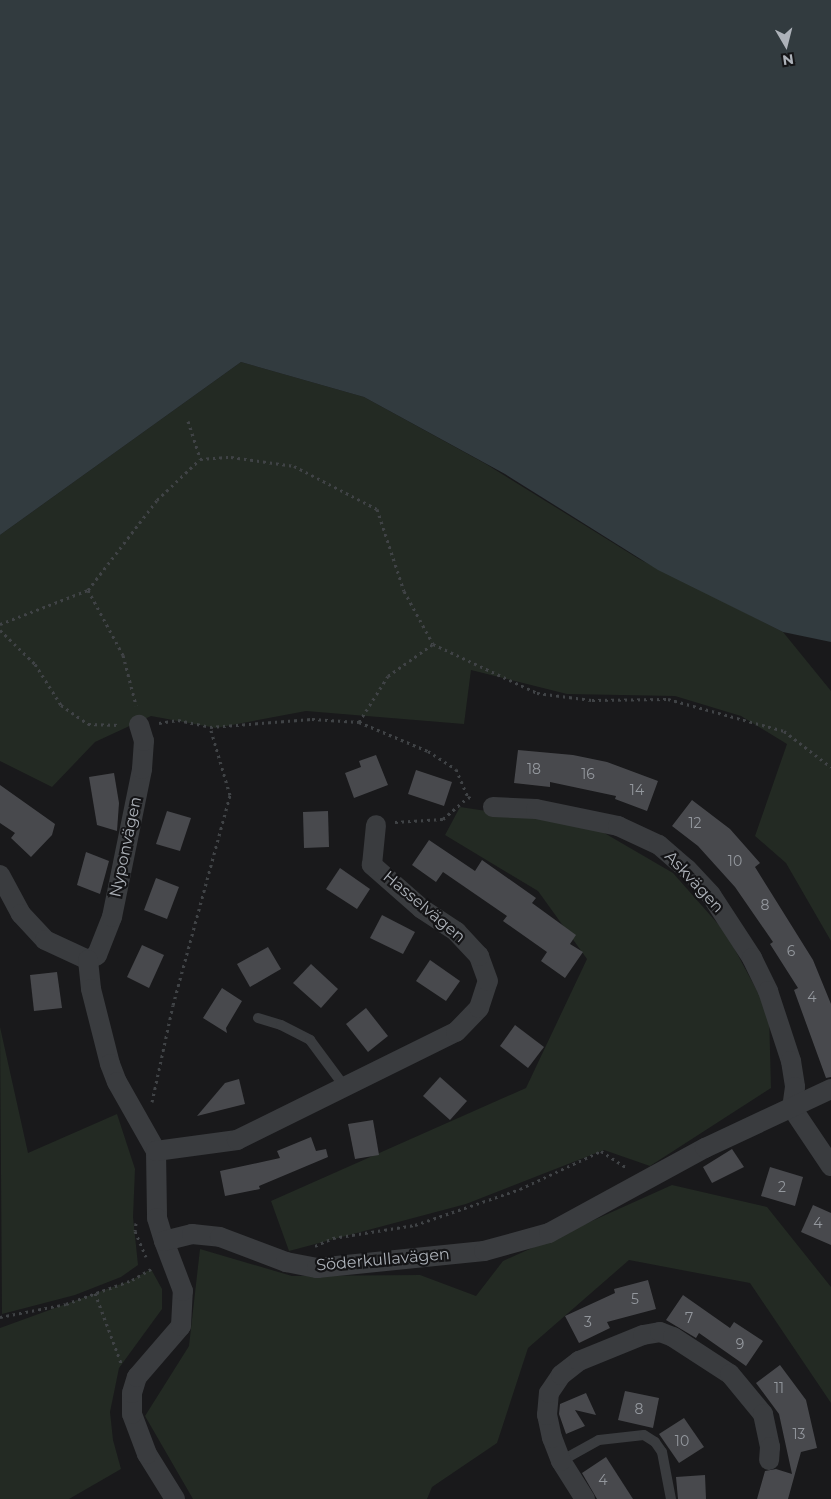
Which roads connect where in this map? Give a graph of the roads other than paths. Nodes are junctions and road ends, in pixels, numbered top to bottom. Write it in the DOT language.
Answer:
graph roads {
  1 [pos="139,725"];
  2 [pos="493,807"];
  3 [pos="376,825"];
  4 [pos="0,875"];
  5 [pos="88,960"];
  6 [pos="258,1018"];
  7 [pos="344,1086"];
  8 [pos="831,1089"];
  9 [pos="792,1108"];
  10 [pos="156,1151"];
  11 [pos="831,1166"];
  12 [pos="164,1240"];
  13 [pos="769,1460"];
  14 [pos="561,1462"];
  15 [pos="175,1499"];
  16 [pos="585,1499"];
  17 [pos="671,1499"];
  1 -- 5 [label="street, Nyponvägen"];
  2 -- 9 [label="street, Askvägen"];
  3 -- 7 [label="street, Hasselvägen"];
  4 -- 5 [label="street"];
  5 -- 10 [label="street"];
  6 -- 7 [label="lane"];
  7 -- 10 [label="street, Hasselvägen"];
  8 -- 9 [label="street, Söderkullavägen"];
  9 -- 11 [label="street"];
  9 -- 12 [label="street, Söderkullavägen"];
  10 -- 12 [label="street"];
  12 -- 15 [label="street"];
  13 -- 14 [label="street"];
  14 -- 16 [label="street"];
  14 -- 17 [label="lane"];
}
